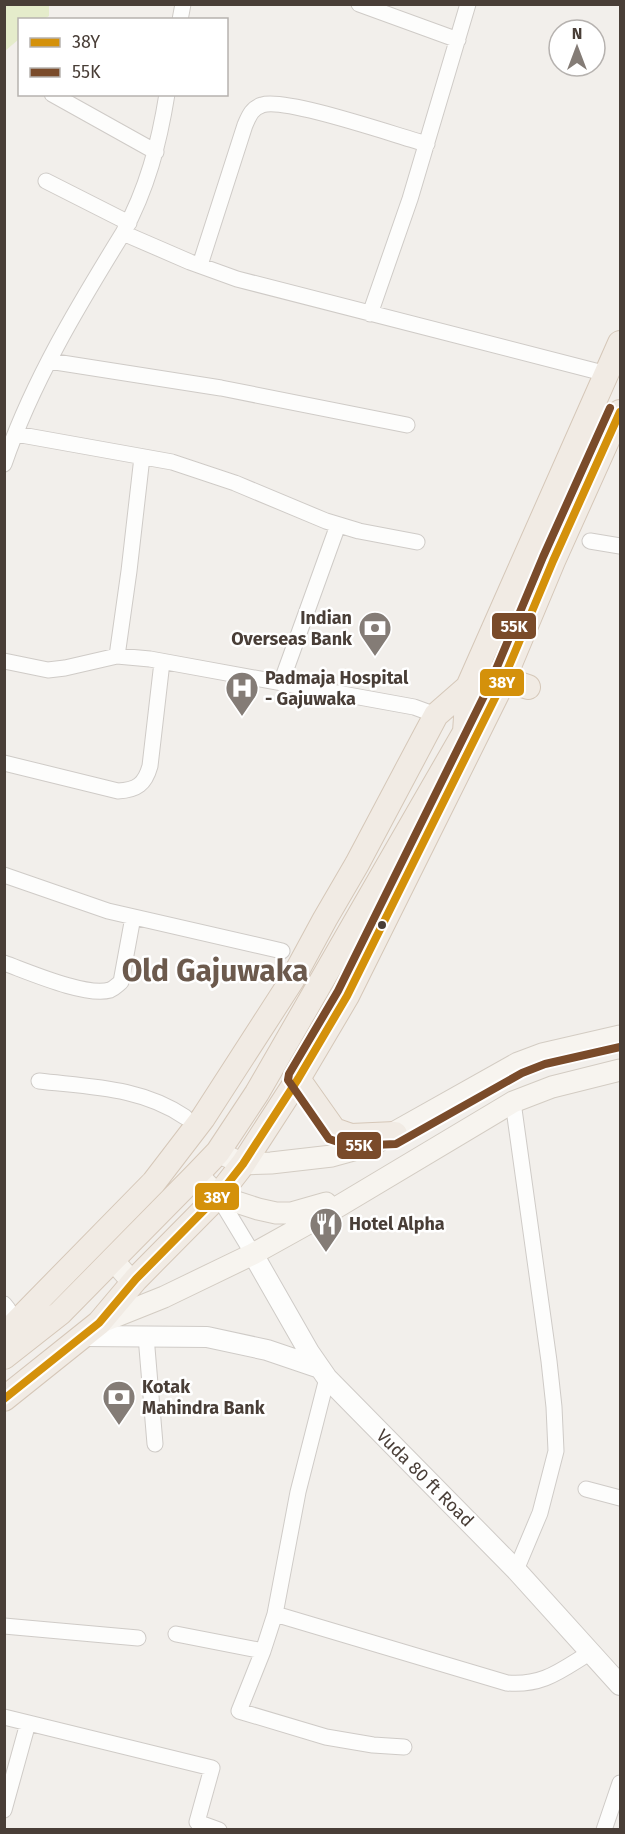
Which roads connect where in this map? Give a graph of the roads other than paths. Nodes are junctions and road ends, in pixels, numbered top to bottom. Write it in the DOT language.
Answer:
graph roads {
  1 [pos="359,4"];
  2 [pos="468,4"];
  3 [pos="458,40"];
  4 [pos="56,96"];
  5 [pos="167,96"];
  6 [pos="427,144"];
  7 [pos="156,152"];
  8 [pos="46,182"];
  9 [pos="126,228"];
  10 [pos="200,265"];
  11 [pos="370,314"];
  12 [pos="621,343"];
  13 [pos="50,361"];
  14 [pos="607,374"];
  15 [pos="621,412"];
  16 [pos="407,425"];
  17 [pos="16,434"];
  18 [pos="142,457"];
  19 [pos="4,464"];
  20 [pos="338,525"];
  21 [pos="590,541"];
  22 [pos="417,542"];
  23 [pos="621,546"];
  24 [pos="117,656"];
  25 [pos="4,661"];
  26 [pos="162,662"];
  27 [pos="472,678"];
  28 [pos="504,679"];
  29 [pos="280,683"];
  30 [pos="528,687"];
  31 [pos="436,715"];
  32 [pos="4,763"];
  33 [pos="4,875"];
  34 [pos="133,916"];
  35 [pos="282,951"];
  36 [pos="4,963"];
  37 [pos="621,1036"];
  38 [pos="621,1070"];
  39 [pos="298,1079"];
  40 [pos="39,1081"];
  41 [pos="513,1102"];
  42 [pos="185,1117"];
  43 [pos="395,1134"];
  44 [pos="218,1152"];
  45 [pos="243,1164"];
  46 [pos="197,1174"];
  47 [pos="360,1192"];
  48 [pos="218,1196"];
  49 [pos="253,1254"];
  50 [pos="113,1260"];
  51 [pos="133,1283"];
  52 [pos="91,1329"];
  53 [pos="4,1335"];
  54 [pos="146,1336"];
  55 [pos="4,1357"];
  56 [pos="323,1373"];
  57 [pos="4,1399"];
  58 [pos="156,1444"];
  59 [pos="586,1489"];
  60 [pos="621,1498"];
  61 [pos="516,1570"];
  62 [pos="275,1614"];
  63 [pos="4,1626"];
  64 [pos="176,1634"];
  65 [pos="138,1638"];
  66 [pos="263,1651"];
  67 [pos="591,1652"];
  68 [pos="621,1685"];
  69 [pos="4,1717"];
  70 [pos="28,1723"];
  71 [pos="404,1747"];
  72 [pos="621,1783"];
  73 [pos="4,1810"];
  74 [pos="196,1826"];
  75 [pos="219,1830"];
  76 [pos="604,1830"];
  1 -- 3 [label="street"];
  2 -- 3 [label="street"];
  3 -- 6 [label="street"];
  4 -- 7 [label="street"];
  5 -- 7 [label="street"];
  6 -- 10 [label="street"];
  6 -- 11 [label="street"];
  7 -- 9 [label="street"];
  8 -- 9 [label="street"];
  9 -- 10 [label="street"];
  9 -- 13 [label="street"];
  10 -- 11 [label="street"];
  11 -- 14 [label="street"];
  12 -- 14 [label="main road"];
  13 -- 16 [label="street"];
  13 -- 17 [label="street"];
  14 -- 27 [label="main road"];
  15 -- 28 [label="main road"];
  17 -- 18 [label="street"];
  17 -- 19 [label="street"];
  18 -- 20 [label="street"];
  18 -- 24 [label="street"];
  20 -- 22 [label="street"];
  20 -- 29 [label="street"];
  21 -- 23 [label="street"];
  24 -- 25 [label="street"];
  24 -- 26 [label="street"];
  26 -- 29 [label="street"];
  26 -- 32 [label="street"];
  27 -- 28 [label="main road"];
  27 -- 31 [label="main road"];
  27 -- 44 [label="main road"];
  28 -- 30 [label="main road"];
  28 -- 39 [label="main road"];
  29 -- 31 [label="street"];
  31 -- 53 [label="main road"];
  33 -- 34 [label="street"];
  34 -- 35 [label="street"];
  34 -- 36 [label="street"];
  37 -- 43 [label="main road"];
  38 -- 41 [label="main road"];
  39 -- 43 [label="main road"];
  39 -- 45 [label="main road"];
  40 -- 42 [label="street"];
  41 -- 47 [label="main road"];
  41 -- 61 [label="street"];
  43 -- 45 [label="main road"];
  44 -- 45 [label="main road"];
  44 -- 46 [label="main road"];
  45 -- 48 [label="main road"];
  46 -- 48 [label="main road"];
  46 -- 50 [label="main road"];
  47 -- 48 [label="main road"];
  47 -- 49 [label="main road"];
  48 -- 49 [label="street"];
  48 -- 51 [label="main road"];
  49 -- 52 [label="main road"];
  49 -- 56 [label="street, Vuda 80 ft Road"];
  50 -- 51 [label="main road"];
  50 -- 55 [label="main road"];
  51 -- 52 [label="main road"];
  52 -- 54 [label="street"];
  52 -- 57 [label="main road"];
  54 -- 56 [label="street"];
  54 -- 58 [label="street"];
  56 -- 61 [label="street, Vuda 80 ft Road"];
  56 -- 62 [label="street"];
  59 -- 60 [label="street"];
  61 -- 67 [label="street, Vuda 80 ft Road"];
  62 -- 66 [label="street"];
  62 -- 67 [label="street"];
  63 -- 65 [label="street"];
  64 -- 66 [label="street"];
  66 -- 71 [label="street"];
  67 -- 68 [label="street, Vuda 80 ft Road"];
  69 -- 70 [label="street"];
  70 -- 73 [label="street"];
  70 -- 74 [label="street"];
  72 -- 76 [label="street"];
  74 -- 75 [label="street"];
}
